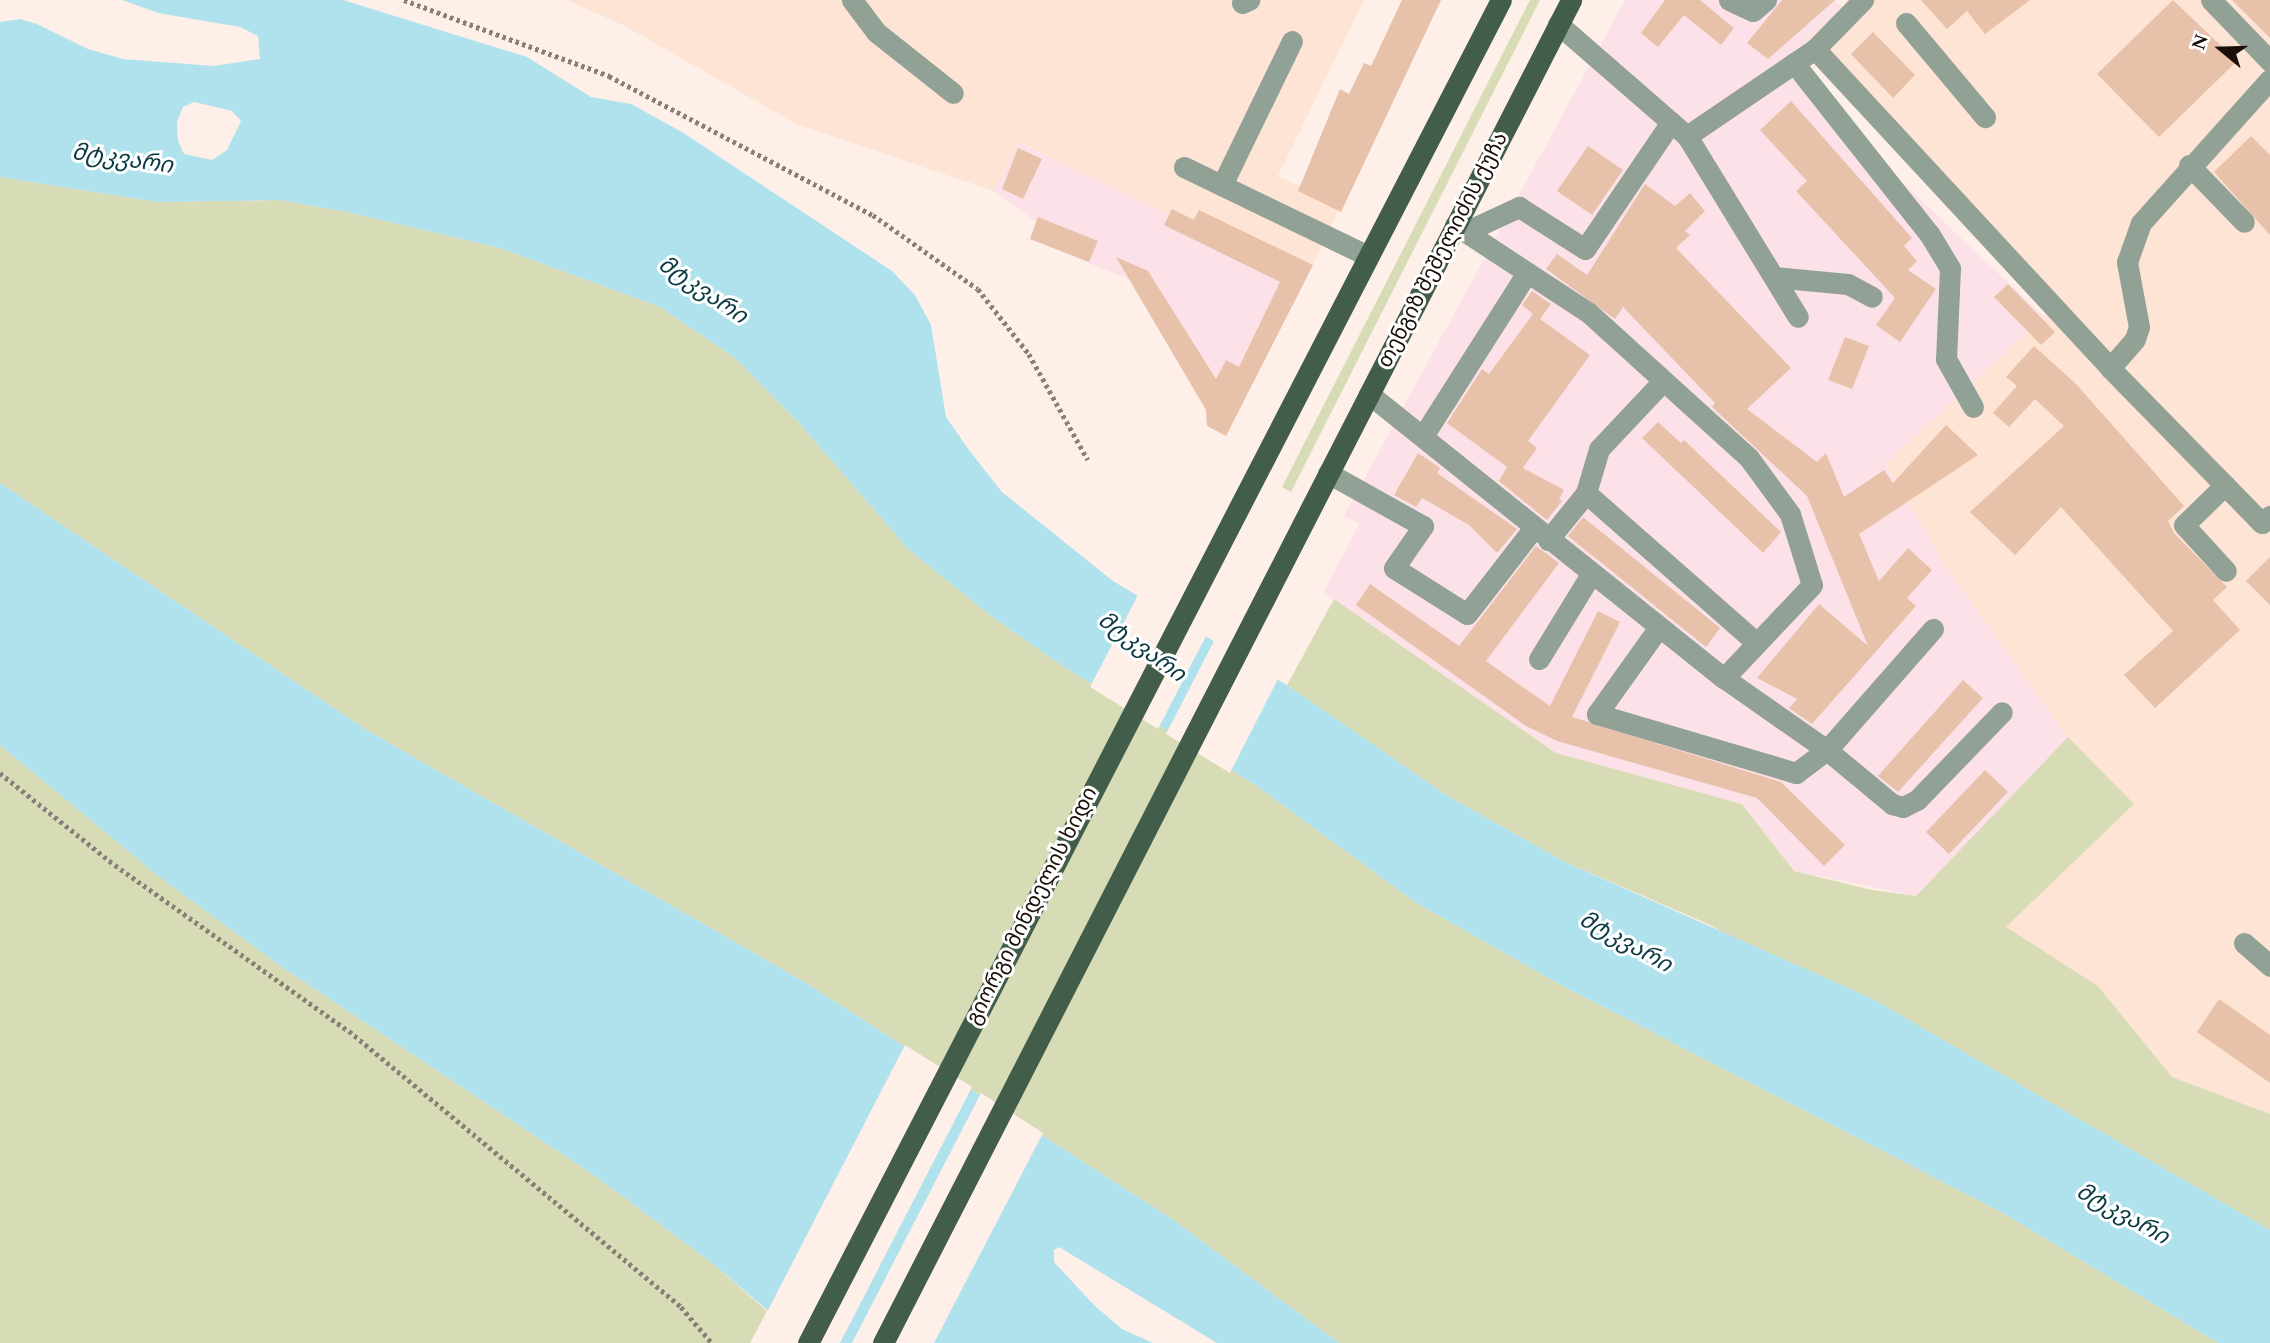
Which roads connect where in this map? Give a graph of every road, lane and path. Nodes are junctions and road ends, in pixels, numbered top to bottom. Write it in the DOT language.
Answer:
graph roads {
  1 [pos="404,0"];
  2 [pos="852,0"];
  3 [pos="1501,0"];
  4 [pos="1571,0"];
  5 [pos="1729,0"];
  6 [pos="1766,0"];
  7 [pos="1863,0"];
  8 [pos="2211,0"];
  9 [pos="1906,23"];
  10 [pos="1559,24"];
  11 [pos="1292,41"];
  12 [pos="1815,49"];
  13 [pos="2270,61"];
  14 [pos="1794,63"];
  15 [pos="2270,79"];
  16 [pos="953,93"];
  17 [pos="1984,117"];
  18 [pos="1679,129"];
  19 [pos="2189,165"];
  20 [pos="1184,167"];
  21 [pos="1222,185"];
  22 [pos="2244,222"];
  23 [pos="1460,229"];
  24 [pos="1368,256"];
  25 [pos="1527,273"];
  26 [pos="1774,277"];
  27 [pos="1872,298"];
  28 [pos="1798,317"];
  29 [pos="2110,368"];
  30 [pos="1664,381"];
  31 [pos="1369,394"];
  32 [pos="1973,407"];
  33 [pos="1423,436"];
  34 [pos="1088,460"];
  35 [pos="1328,473"];
  36 [pos="2225,485"];
  37 [pos="1586,493"];
  38 [pos="2270,516"];
  39 [pos="1541,534"];
  40 [pos="2226,570"];
  41 [pos="1591,574"];
  42 [pos="1659,627"];
  43 [pos="1933,629"];
  44 [pos="1757,643"];
  45 [pos="1539,659"];
  46 [pos="1724,678"];
  47 [pos="2003,712"];
  48 [pos="1827,750"];
  49 [pos="0,773"];
  50 [pos="2244,943"];
  51 [pos="2270,966"];
  52 [pos="712,1343"];
  53 [pos="808,1343"];
  54 [pos="883,1343"];
  1 -- 34 [label="path"];
  2 -- 16 [label="lane"];
  3 -- 24 [label="main road"];
  4 -- 10 [label="main road, თენგიზ შეშელიძის ქუჩა"];
  5 -- 6 [label="lane"];
  7 -- 12 [label="lane"];
  8 -- 13 [label="lane"];
  9 -- 17 [label="lane"];
  10 -- 18 [label="lane"];
  10 -- 23 [label="main road, თენგიზ შეშელიძის ქუჩა"];
  11 -- 21 [label="lane"];
  12 -- 14 [label="lane"];
  12 -- 29 [label="lane"];
  14 -- 18 [label="lane"];
  14 -- 32 [label="lane"];
  15 -- 19 [label="lane"];
  18 -- 23 [label="lane"];
  18 -- 26 [label="lane"];
  19 -- 22 [label="lane"];
  19 -- 29 [label="lane"];
  20 -- 21 [label="lane"];
  21 -- 24 [label="lane"];
  23 -- 25 [label="lane"];
  23 -- 31 [label="main road, თენგიზ შეშელიძის ქუჩა"];
  24 -- 53 [label="main road, გიორგი მინდელის ხიდი"];
  25 -- 30 [label="lane"];
  25 -- 33 [label="lane"];
  26 -- 27 [label="lane"];
  26 -- 28 [label="lane"];
  29 -- 36 [label="lane"];
  30 -- 37 [label="lane"];
  30 -- 44 [label="lane"];
  31 -- 33 [label="lane"];
  31 -- 35 [label="main road, თენგიზ შეშელიძის ქუჩა"];
  33 -- 39 [label="lane"];
  35 -- 39 [label="lane"];
  35 -- 54 [label="main road, თენგიზ შეშელიძის ქუჩა"];
  36 -- 38 [label="lane"];
  36 -- 40 [label="lane"];
  37 -- 39 [label="lane"];
  37 -- 44 [label="lane"];
  39 -- 41 [label="lane"];
  41 -- 42 [label="lane"];
  41 -- 45 [label="lane"];
  42 -- 46 [label="lane"];
  42 -- 48 [label="lane"];
  43 -- 48 [label="lane"];
  44 -- 46 [label="lane"];
  46 -- 48 [label="lane"];
  47 -- 48 [label="lane"];
  49 -- 52 [label="path"];
  50 -- 51 [label="lane"];
}
